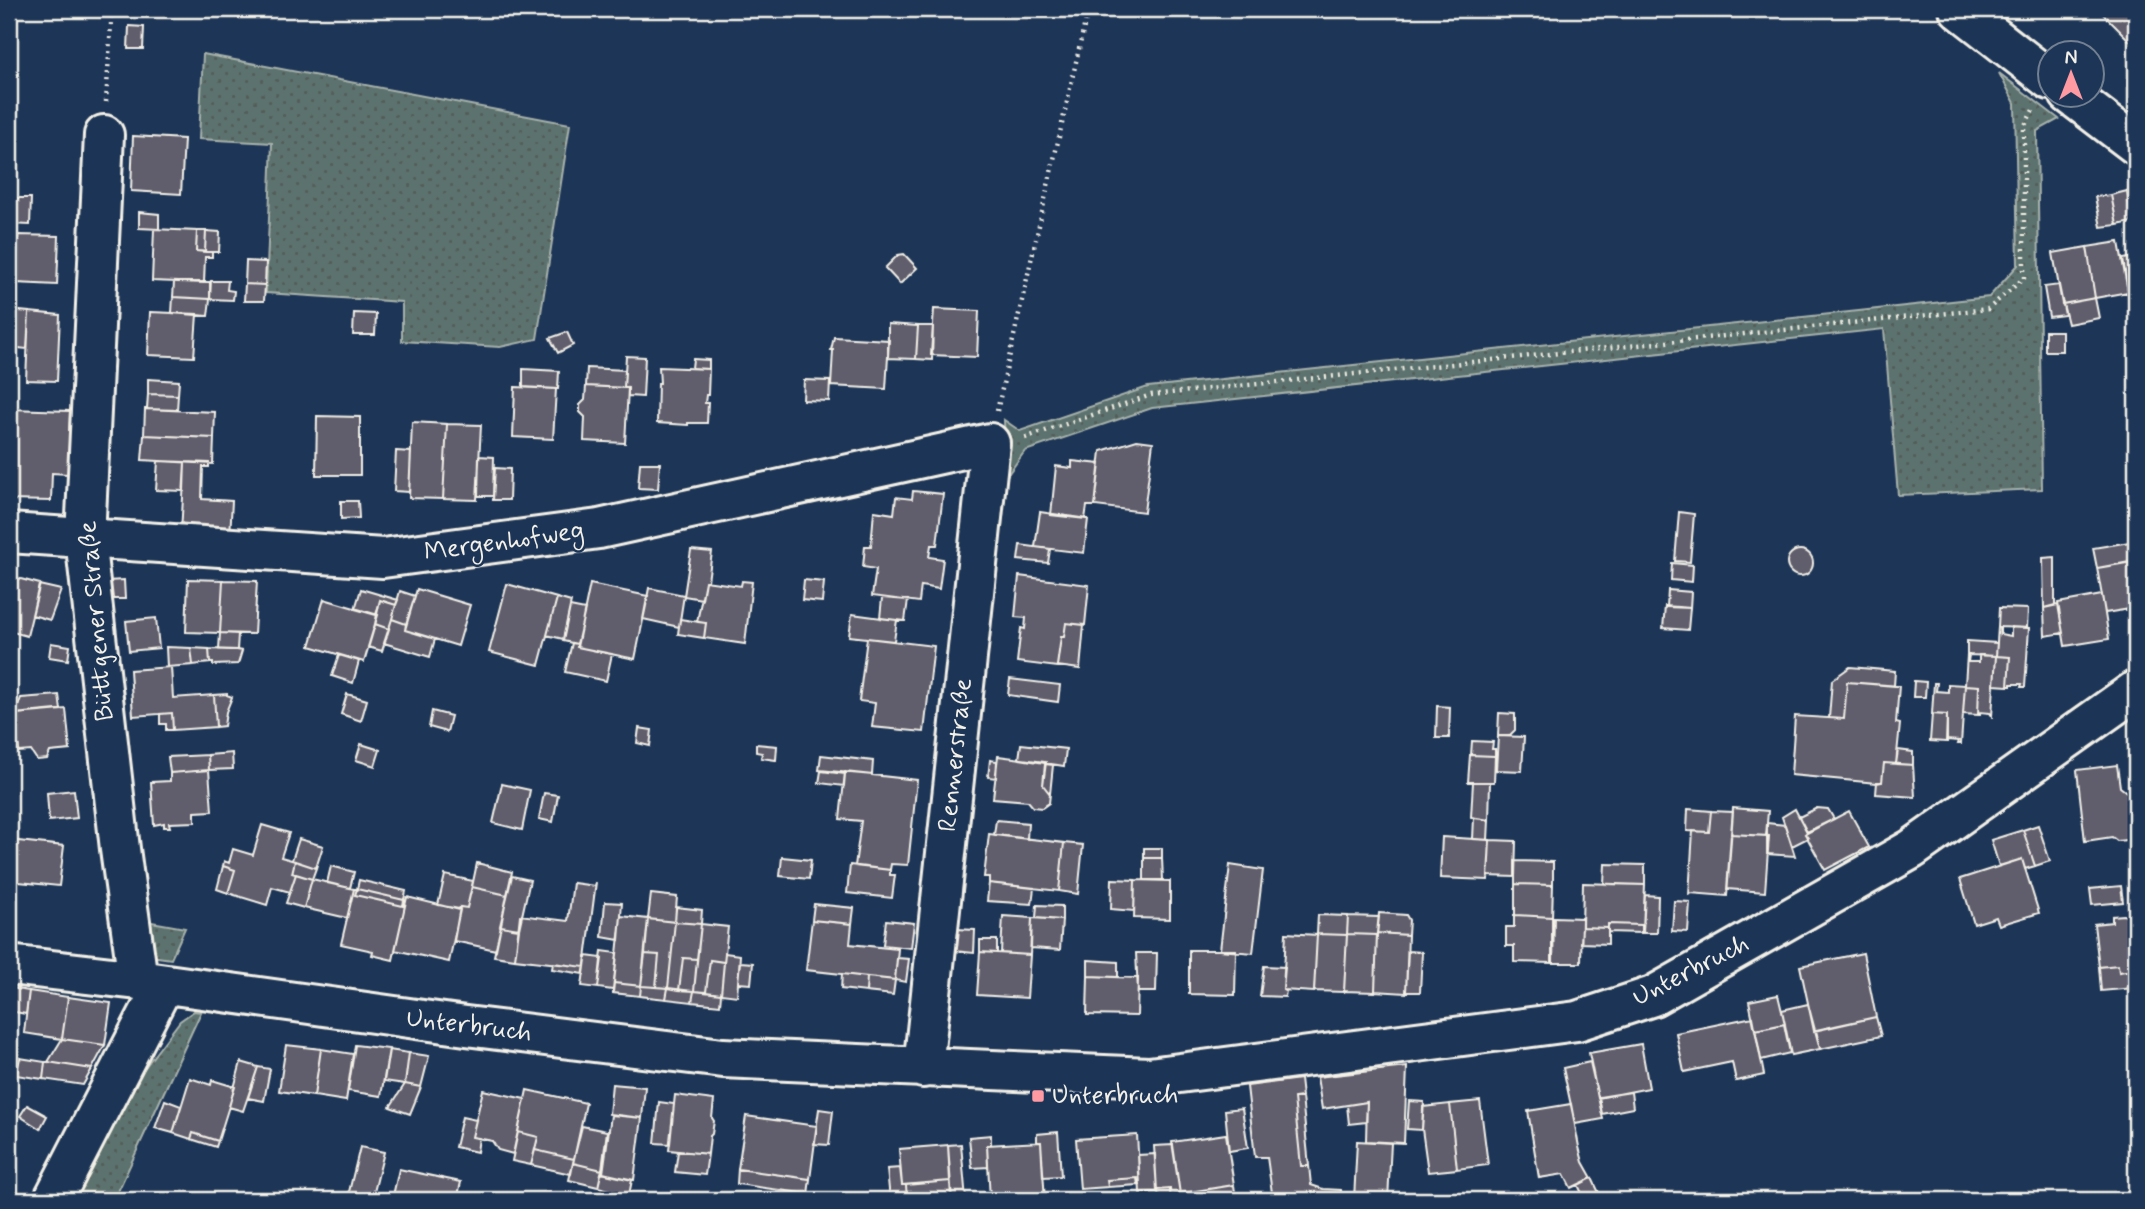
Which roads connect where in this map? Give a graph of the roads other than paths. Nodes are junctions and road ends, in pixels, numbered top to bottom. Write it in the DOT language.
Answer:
graph roads {
  1 [pos="1959,9"];
  2 [pos="2036,69"];
  3 [pos="2087,108"];
  4 [pos="104,135"];
  5 [pos="2136,145"];
  6 [pos="990,443"];
  7 [pos="9,533"];
  8 [pos="85,538"];
  9 [pos="2136,690"];
  10 [pos="9,965"];
  11 [pos="151,982"];
  12 [pos="923,1068"];
  13 [pos="53,1200"];
  1 -- 2 [label="street"];
  3 -- 5 [label="street"];
  4 -- 8 [label="street, Büttgener Straße"];
  6 -- 8 [label="street, Mergenhofweg"];
  6 -- 12 [label="street, Rennerstraße"];
  7 -- 8 [label="street, Mergenhofweg"];
  8 -- 11 [label="street, Büttgener Straße"];
  9 -- 12 [label="street, Unterbruch"];
  10 -- 11 [label="street, Unterbruch"];
  11 -- 12 [label="street, Unterbruch"];
  11 -- 13 [label="street"];
}
